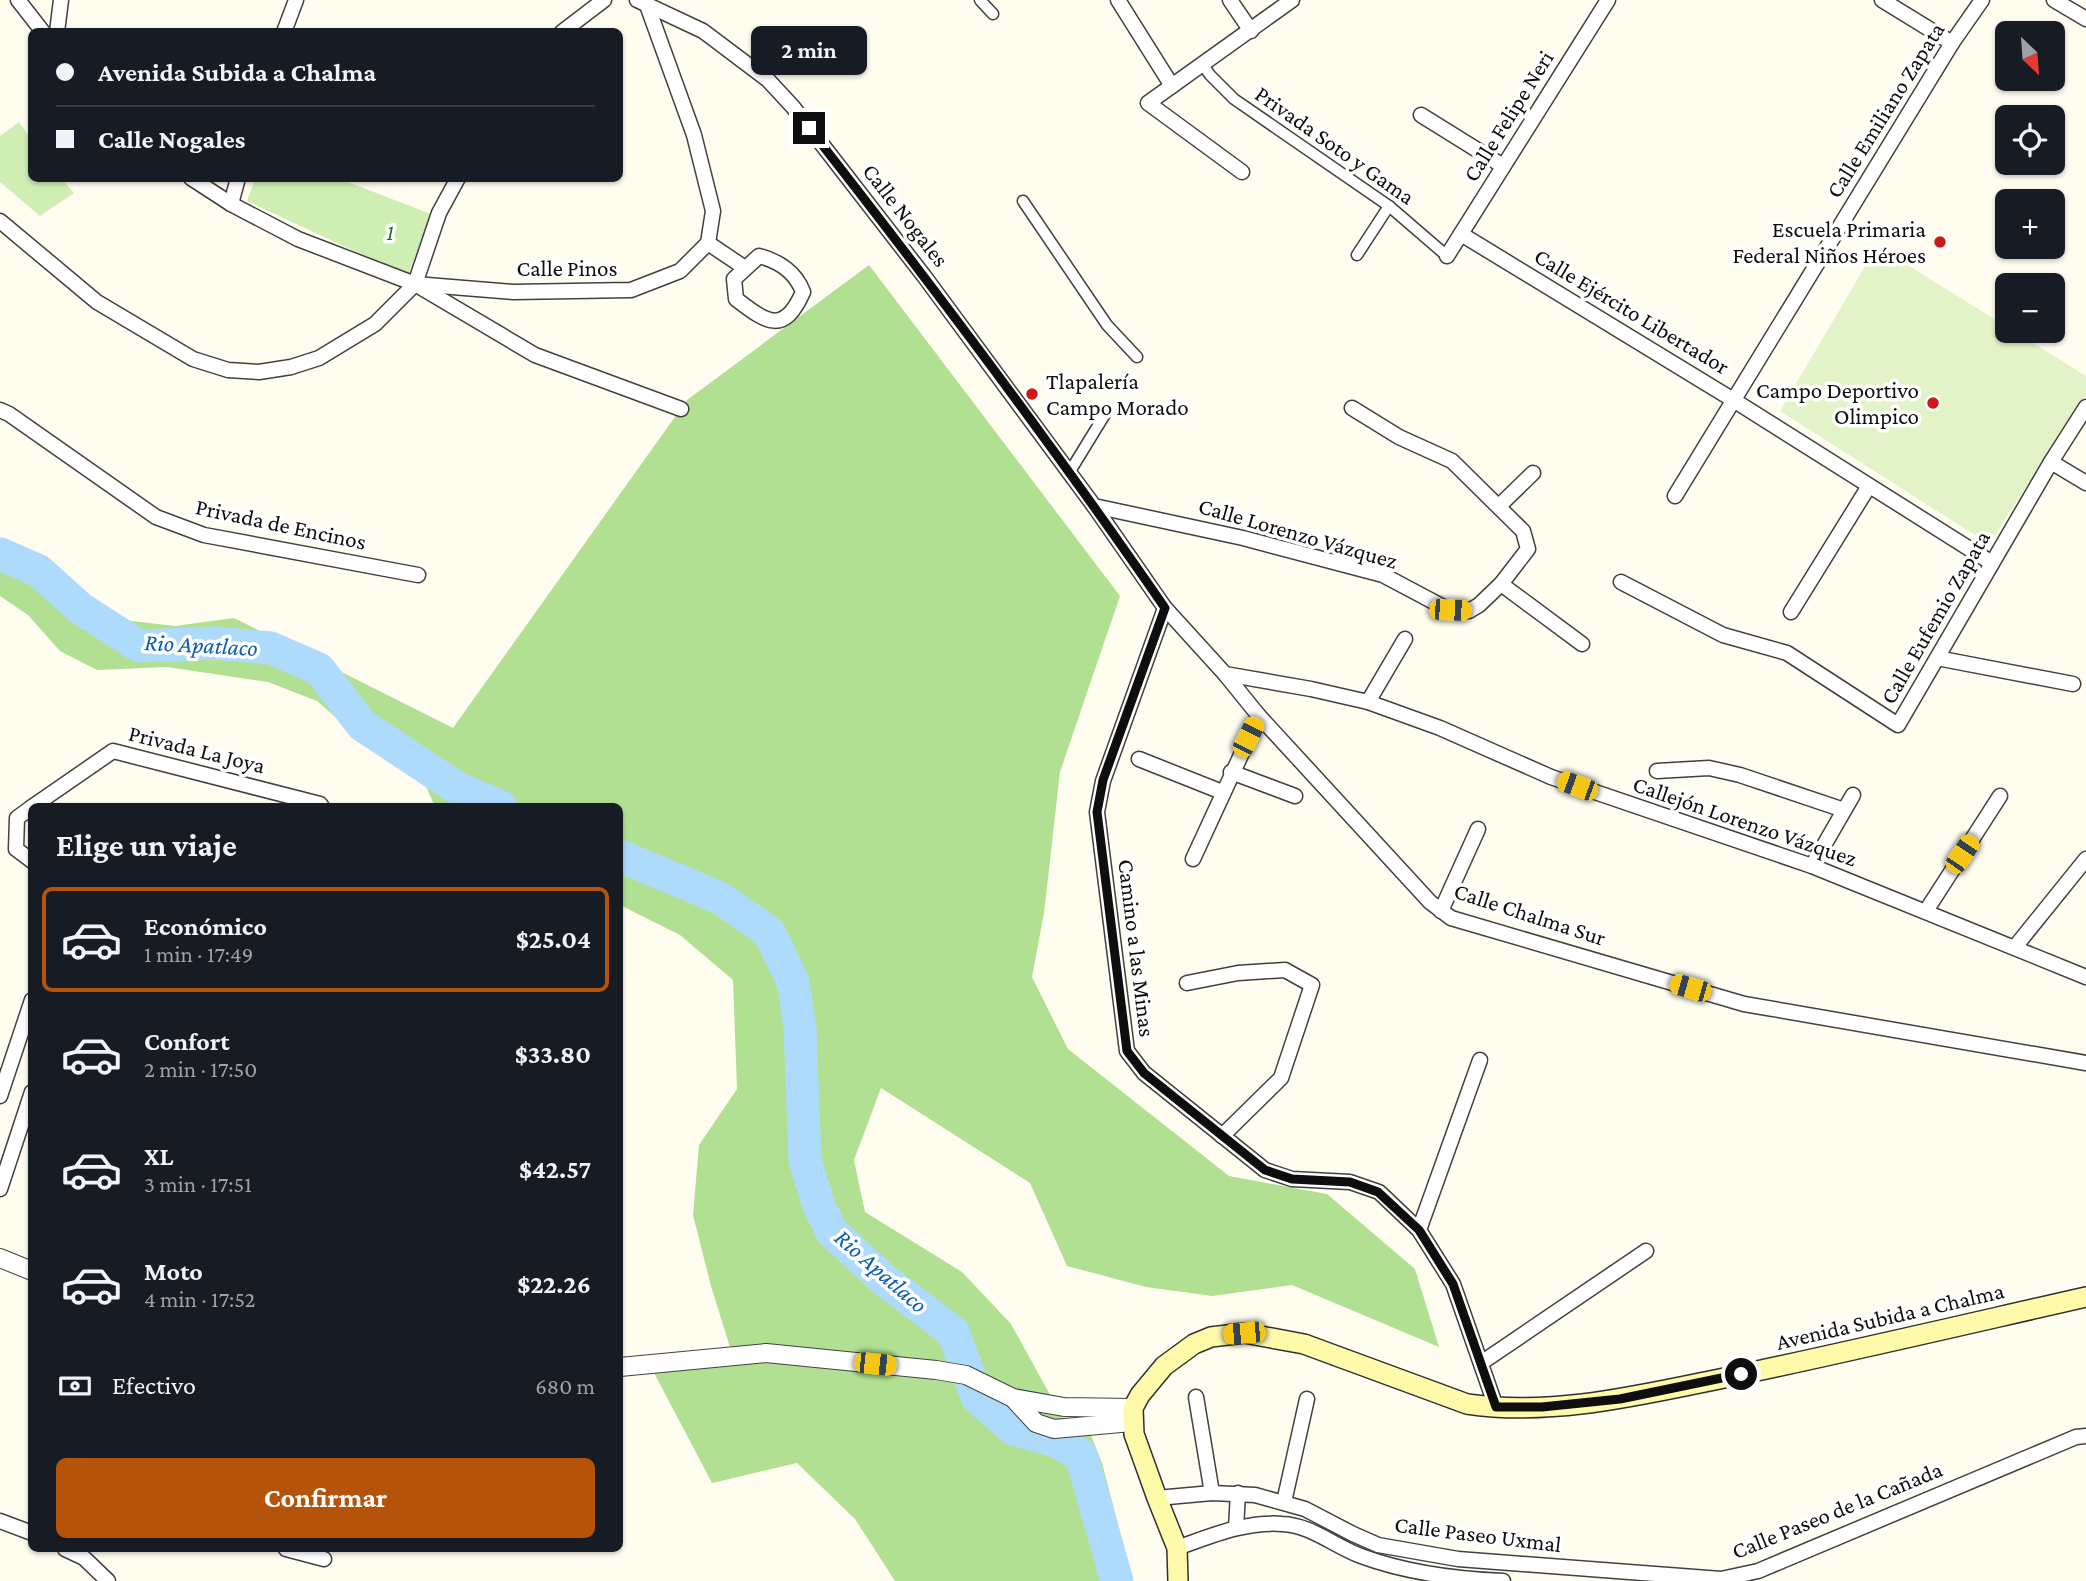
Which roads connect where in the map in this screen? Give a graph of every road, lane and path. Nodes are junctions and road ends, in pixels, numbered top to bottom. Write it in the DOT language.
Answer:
graph roads {
  1 [pos="18,0"];
  2 [pos="61,0"];
  3 [pos="296,0"];
  4 [pos="604,0"];
  5 [pos="980,0"];
  6 [pos="1118,0"];
  7 [pos="1230,0"];
  8 [pos="1292,0"];
  9 [pos="1608,0"];
  10 [pos="1882,0"];
  11 [pos="1982,0"];
  12 [pos="2054,0"];
  13 [pos="642,3"];
  14 [pos="993,14"];
  15 [pos="2086,19"];
  16 [pos="40,28"];
  17 [pos="58,28"];
  18 [pos="286,28"];
  19 [pos="567,28"];
  20 [pos="1251,31"];
  21 [pos="1952,43"];
  22 [pos="1203,65"];
  23 [pos="1172,86"];
  24 [pos="1421,115"];
  25 [pos="1503,166"];
  26 [pos="1242,172"];
  27 [pos="197,182"];
  28 [pos="237,182"];
  29 [pos="456,182"];
  30 [pos="1023,201"];
  31 [pos="231,204"];
  32 [pos="1389,206"];
  33 [pos="0,221"];
  34 [pos="1461,234"];
  35 [pos="708,243"];
  36 [pos="1357,255"];
  37 [pos="1447,256"];
  38 [pos="746,268"];
  39 [pos="415,284"];
  40 [pos="1137,357"];
  41 [pos="1735,401"];
  42 [pos="2086,407"];
  43 [pos="1352,408"];
  44 [pos="681,409"];
  45 [pos="0,410"];
  46 [pos="1107,411"];
  47 [pos="2051,463"];
  48 [pos="1069,473"];
  49 [pos="1532,473"];
  50 [pos="2086,484"];
  51 [pos="1869,486"];
  52 [pos="1675,496"];
  53 [pos="1094,506"];
  54 [pos="1499,506"];
  55 [pos="1992,563"];
  56 [pos="418,575"];
  57 [pos="1621,582"];
  58 [pos="1501,584"];
  59 [pos="1165,608"];
  60 [pos="1791,612"];
  61 [pos="1405,639"];
  62 [pos="1582,644"];
  63 [pos="1937,659"];
  64 [pos="1225,674"];
  65 [pos="2073,684"];
  66 [pos="1368,702"];
  67 [pos="1259,716"];
  68 [pos="1139,759"];
  69 [pos="1657,771"];
  70 [pos="1231,772"];
  71 [pos="1222,792"];
  72 [pos="1853,795"];
  73 [pos="1295,796"];
  74 [pos="2000,796"];
  75 [pos="38,803"];
  76 [pos="316,803"];
  77 [pos="28,810"];
  78 [pos="1844,810"];
  79 [pos="1478,829"];
  80 [pos="28,858"];
  81 [pos="1193,859"];
  82 [pos="2086,859"];
  83 [pos="1812,866"];
  84 [pos="1441,911"];
  85 [pos="1926,911"];
  86 [pos="2015,947"];
  87 [pos="2086,977"];
  88 [pos="1187,983"];
  89 [pos="28,1012"];
  90 [pos="1480,1060"];
  91 [pos="2086,1063"];
  92 [pos="0,1096"];
  93 [pos="28,1104"];
  94 [pos="1222,1136"];
  95 [pos="0,1189"];
  96 [pos="1419,1230"];
  97 [pos="1646,1251"];
  98 [pos="0,1258"];
  99 [pos="28,1268"];
  100 [pos="2086,1297"];
  101 [pos="1481,1363"];
  102 [pos="623,1367"];
  103 [pos="1196,1397"];
  104 [pos="1307,1399"];
  105 [pos="1496,1407"];
  106 [pos="1133,1415"];
  107 [pos="2086,1436"];
  108 [pos="1212,1493"];
  109 [pos="1238,1493"];
  110 [pos="1157,1498"];
  111 [pos="1284,1502"];
  112 [pos="0,1521"];
  113 [pos="1236,1528"];
  114 [pos="28,1532"];
  115 [pos="1177,1548"];
  116 [pos="71,1552"];
  117 [pos="297,1552"];
  118 [pos="324,1559"];
  119 [pos="1595,1570"];
  120 [pos="1654,1578"];
  121 [pos="108,1581"];
  122 [pos="1178,1581"];
  123 [pos="1503,1581"];
  1 -- 16 [label="street"];
  2 -- 17 [label="street"];
  3 -- 18 [label="street"];
  4 -- 19 [label="street"];
  5 -- 14 [label="street"];
  6 -- 23 [label="street"];
  7 -- 20 [label="street"];
  8 -- 20 [label="street"];
  9 -- 25 [label="street, Calle Felipe Neri"];
  10 -- 21 [label="street"];
  11 -- 21 [label="street, Calle Emiliano Zapata"];
  12 -- 15 [label="street"];
  13 -- 35 [label="street"];
  13 -- 48 [label="street, Calle Nogales"];
  20 -- 22 [label="street"];
  21 -- 41 [label="street, Calle Emiliano Zapata"];
  22 -- 23 [label="street"];
  22 -- 32 [label="street, Privada Soto y Gama"];
  23 -- 26 [label="street"];
  24 -- 25 [label="street"];
  25 -- 34 [label="street, Calle Felipe Neri"];
  27 -- 31 [label="street"];
  28 -- 31 [label="street"];
  29 -- 39 [label="street"];
  30 -- 40 [label="street"];
  31 -- 39 [label="street"];
  32 -- 36 [label="street"];
  32 -- 37 [label="street, Privada Soto y Gama"];
  33 -- 39 [label="street"];
  34 -- 37 [label="street, Calle Felipe Neri"];
  34 -- 41 [label="street, Calle Ejército Libertador"];
  35 -- 38 [label="street"];
  35 -- 39 [label="street, Calle Pinos"];
  38 -- 38 [label="street"];
  39 -- 44 [label="street"];
  41 -- 51 [label="street, Calle Ejército Libertador"];
  41 -- 52 [label="street, Calle Emiliano Zapata"];
  42 -- 47 [label="street, Calle Eufemio Zapata"];
  43 -- 54 [label="street"];
  45 -- 56 [label="street, Privada de Encinos"];
  46 -- 48 [label="street"];
  47 -- 50 [label="street"];
  47 -- 55 [label="street, Calle Eufemio Zapata"];
  48 -- 53 [label="street, Calle Nogales"];
  49 -- 54 [label="street"];
  51 -- 55 [label="street, Calle Ejército Libertador"];
  51 -- 60 [label="street"];
  53 -- 58 [label="street, Calle Lorenzo Vázquez"];
  53 -- 59 [label="street, Calle Chalma Sur"];
  54 -- 58 [label="street, Calle Lorenzo Vázquez"];
  55 -- 63 [label="street, Calle Eufemio Zapata"];
  57 -- 63 [label="street, Calle Eufemio Zapata"];
  58 -- 62 [label="street"];
  59 -- 64 [label="street, Calle Chalma Sur"];
  59 -- 94 [label="street, Camino a las Minas"];
  61 -- 66 [label="street"];
  63 -- 65 [label="street"];
  64 -- 66 [label="street, Callejón Lorenzo Vázquez"];
  64 -- 67 [label="street, Calle Chalma Sur"];
  66 -- 83 [label="street, Callejón Lorenzo Vázquez"];
  67 -- 70 [label="street"];
  67 -- 84 [label="street, Calle Chalma Sur"];
  68 -- 71 [label="street"];
  69 -- 78 [label="street"];
  70 -- 71 [label="street"];
  70 -- 73 [label="street"];
  71 -- 81 [label="street"];
  72 -- 78 [label="street"];
  74 -- 85 [label="street"];
  75 -- 76 [label="street, Privada La Joya"];
  77 -- 80 [label="street, Privada La Joya"];
  78 -- 83 [label="street"];
  79 -- 84 [label="street"];
  82 -- 86 [label="street"];
  83 -- 85 [label="street, Callejón Lorenzo Vázquez"];
  84 -- 91 [label="street, Calle Chalma Sur"];
  85 -- 86 [label="street, Callejón Lorenzo Vázquez"];
  86 -- 87 [label="street, Callejón Lorenzo Vázquez"];
  88 -- 94 [label="street"];
  89 -- 92 [label="street"];
  90 -- 96 [label="street"];
  93 -- 95 [label="street"];
  94 -- 96 [label="street, Camino a las Minas"];
  96 -- 101 [label="street, Camino a las Minas"];
  97 -- 101 [label="street"];
  98 -- 99 [label="street"];
  100 -- 105 [label="main road, Avenida Subida a Chalma"];
  101 -- 105 [label="street, Camino a las Minas"];
  102 -- 106 [label="street"];
  103 -- 108 [label="street"];
  104 -- 111 [label="street"];
  105 -- 106 [label="main road, Avenida Subida a Chalma"];
  106 -- 110 [label="main road"];
  107 -- 120 [label="street, Calle Paseo de la Cañada"];
  108 -- 109 [label="street, Calle Paseo Uxmal"];
  108 -- 110 [label="street, Calle Paseo Uxmal"];
  109 -- 111 [label="street, Calle Paseo Uxmal"];
  109 -- 113 [label="street"];
  110 -- 115 [label="main road"];
  111 -- 119 [label="street, Calle Paseo Uxmal"];
  112 -- 114 [label="street"];
  113 -- 115 [label="street, Calle Paseo Uxmal"];
  113 -- 123 [label="street, Calle Paseo Uxmal"];
  115 -- 122 [label="main road"];
  116 -- 121 [label="street"];
  117 -- 118 [label="street"];
  119 -- 120 [label="street, Calle Paseo de la Cañada"];
}
